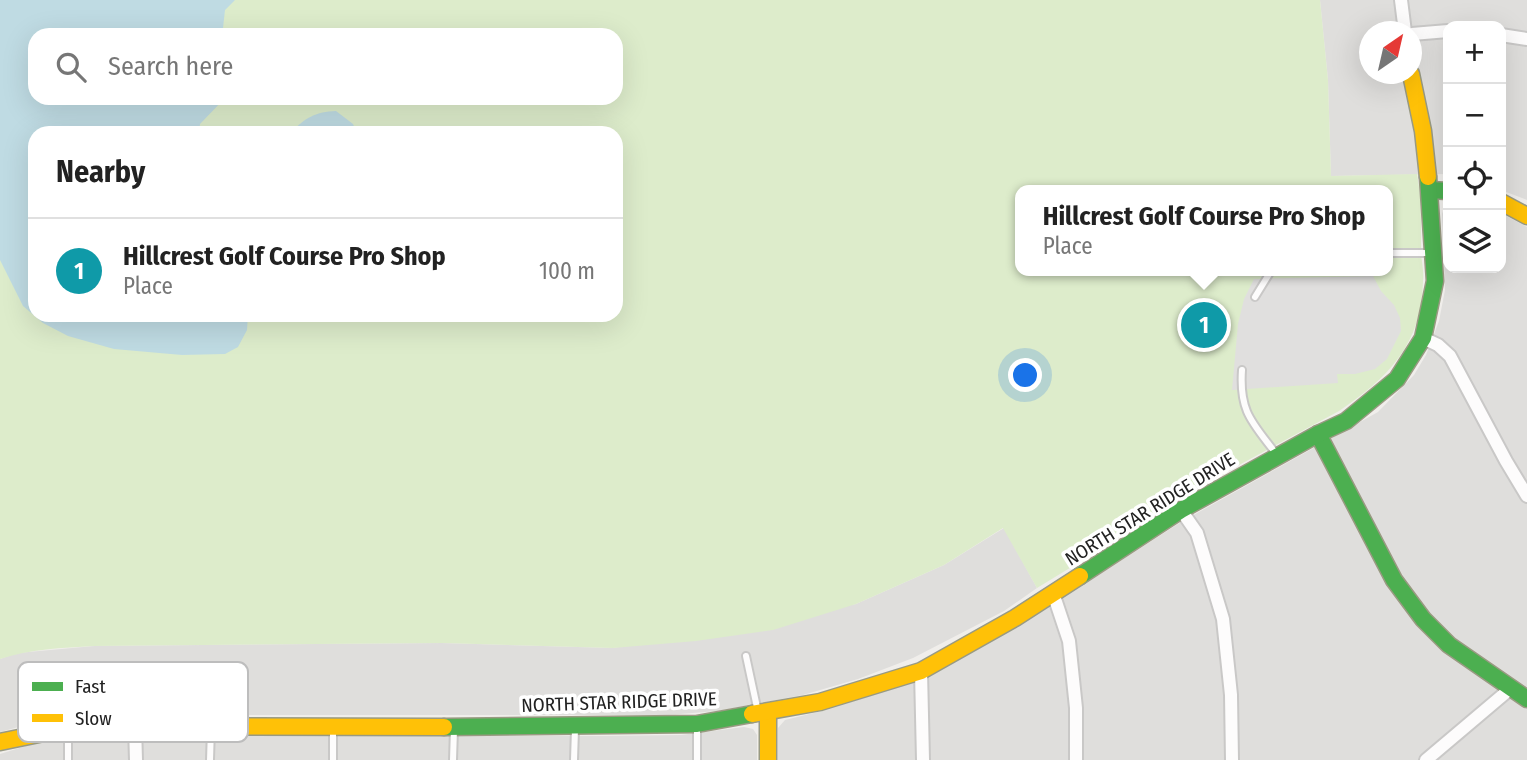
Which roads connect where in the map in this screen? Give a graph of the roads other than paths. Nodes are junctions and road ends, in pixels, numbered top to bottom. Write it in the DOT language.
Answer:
graph roads {
  1 [pos="1401,0"];
  2 [pos="1404,21"];
  3 [pos="1443,31"];
  4 [pos="1422,33"];
  5 [pos="1506,36"];
  6 [pos="1527,38"];
  7 [pos="1413,84"];
  8 [pos="1430,190"];
  9 [pos="1443,191"];
  10 [pos="1506,205"];
  11 [pos="1527,216"];
  12 [pos="1393,253"];
  13 [pos="1433,253"];
  14 [pos="1268,276"];
  15 [pos="1255,297"];
  16 [pos="1423,338"];
  17 [pos="1242,370"];
  18 [pos="1318,434"];
  19 [pos="1278,457"];
  20 [pos="1527,496"];
  21 [pos="1181,510"];
  22 [pos="1053,593"];
  23 [pos="746,656"];
  24 [pos="921,671"];
  25 [pos="1510,690"];
  26 [pos="1527,699"];
  27 [pos="763,713"];
  28 [pos="697,724"];
  29 [pos="248,726"];
  30 [pos="333,727"];
  31 [pos="454,727"];
  32 [pos="575,727"];
  33 [pos="18,738"];
  34 [pos="0,742"];
  35 [pos="68,742"];
  36 [pos="135,742"];
  37 [pos="211,742"];
  38 [pos="68,760"];
  39 [pos="136,760"];
  40 [pos="210,760"];
  41 [pos="333,760"];
  42 [pos="453,760"];
  43 [pos="574,760"];
  44 [pos="697,760"];
  45 [pos="768,760"];
  46 [pos="923,760"];
  47 [pos="1076,760"];
  48 [pos="1232,760"];
  49 [pos="1426,760"];
  1 -- 2 [label="street"];
  3 -- 4 [label="street"];
  5 -- 6 [label="street"];
  7 -- 8 [label="street"];
  8 -- 9 [label="street"];
  8 -- 13 [label="street"];
  10 -- 11 [label="street"];
  12 -- 13 [label="lane"];
  13 -- 16 [label="street"];
  14 -- 15 [label="lane"];
  16 -- 18 [label="street, NORTH STAR RIDGE DRIVE"];
  16 -- 20 [label="street"];
  17 -- 19 [label="lane"];
  18 -- 19 [label="street, NORTH STAR RIDGE DRIVE"];
  18 -- 25 [label="street"];
  19 -- 21 [label="street, NORTH STAR RIDGE DRIVE"];
  21 -- 22 [label="street, NORTH STAR RIDGE DRIVE"];
  21 -- 48 [label="street"];
  22 -- 24 [label="street, NORTH STAR RIDGE DRIVE"];
  22 -- 47 [label="street"];
  23 -- 27 [label="lane"];
  24 -- 27 [label="street, NORTH STAR RIDGE DRIVE"];
  24 -- 46 [label="street"];
  25 -- 26 [label="street"];
  25 -- 49 [label="street"];
  27 -- 28 [label="street, NORTH STAR RIDGE DRIVE"];
  27 -- 45 [label="street"];
  28 -- 32 [label="street, NORTH STAR RIDGE DRIVE"];
  28 -- 44 [label="lane"];
  29 -- 30 [label="street, NORTH STAR RIDGE DRIVE"];
  30 -- 31 [label="street, NORTH STAR RIDGE DRIVE"];
  30 -- 41 [label="lane"];
  31 -- 32 [label="street, NORTH STAR RIDGE DRIVE"];
  31 -- 42 [label="lane"];
  32 -- 43 [label="lane"];
  33 -- 34 [label="street, NORTH STAR RIDGE DRIVE"];
  35 -- 38 [label="lane"];
  36 -- 39 [label="street"];
  37 -- 40 [label="lane"];
}
